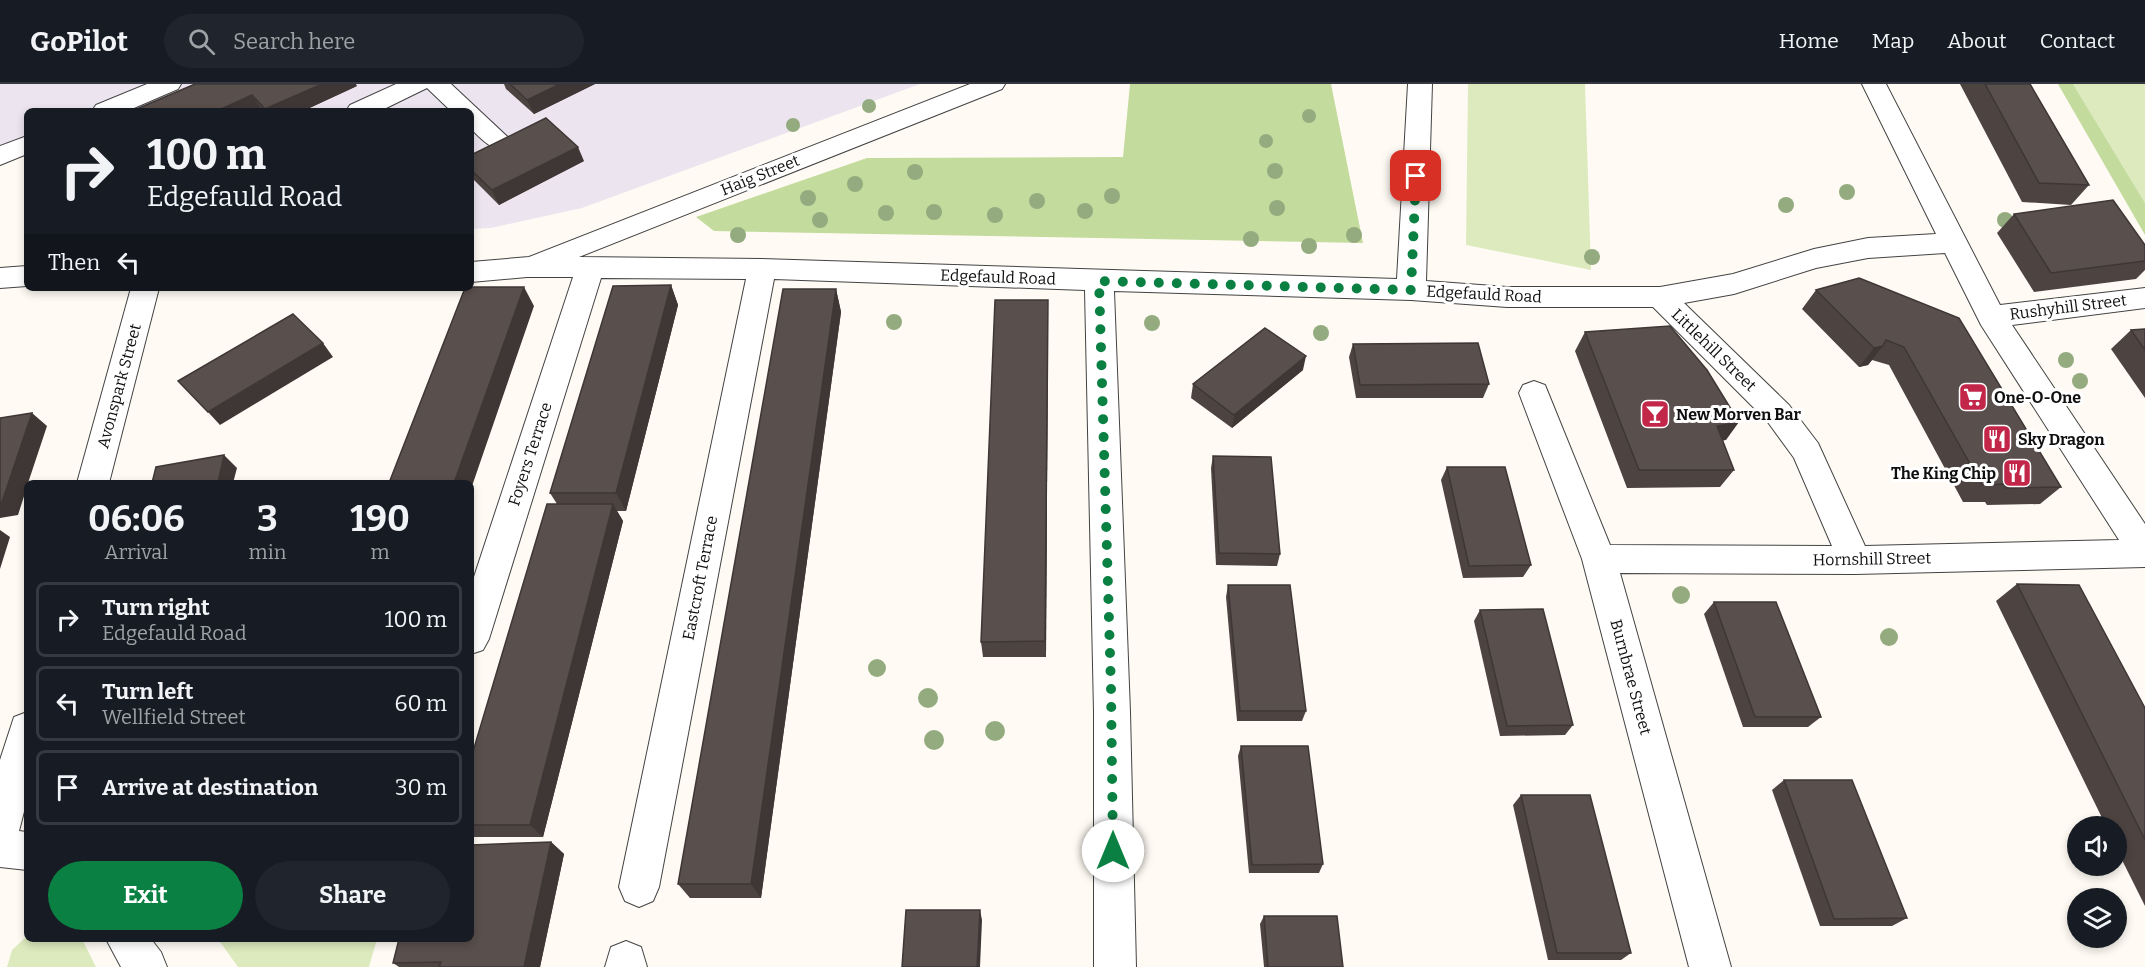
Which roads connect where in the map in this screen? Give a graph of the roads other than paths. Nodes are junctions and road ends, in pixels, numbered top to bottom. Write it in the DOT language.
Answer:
graph roads {
  1 [pos="169,84"];
  2 [pos="417,84"];
  3 [pos="436,84"];
  4 [pos="993,84"];
  5 [pos="1420,84"];
  6 [pos="1874,84"];
  7 [pos="112,108"];
  8 [pos="365,108"];
  9 [pos="463,108"];
  10 [pos="474,118"];
  11 [pos="499,141"];
  12 [pos="24,145"];
  13 [pos="0,156"];
  14 [pos="1953,243"];
  15 [pos="527,267"];
  16 [pos="762,268"];
  17 [pos="590,269"];
  18 [pos="474,272"];
  19 [pos="24,276"];
  20 [pos="0,278"];
  21 [pos="1099,281"];
  22 [pos="1411,290"];
  23 [pos="144,291"];
  24 [pos="1660,297"];
  25 [pos="2145,298"];
  26 [pos="1991,317"];
  27 [pos="1534,393"];
  28 [pos="94,480"];
  29 [pos="2145,552"];
  30 [pos="1599,559"];
  31 [pos="1855,560"];
  32 [pos="474,630"];
  33 [pos="24,740"];
  34 [pos="0,830"];
  35 [pos="0,848"];
  36 [pos="24,851"];
  37 [pos="639,887"];
  38 [pos="128,942"];
  39 [pos="146,967"];
  40 [pos="1115,967"];
  41 [pos="1710,967"];
  1 -- 7 [label="street"];
  2 -- 8 [label="street"];
  3 -- 9 [label="street"];
  4 -- 15 [label="street, Haig Street"];
  5 -- 22 [label="street"];
  6 -- 14 [label="street"];
  10 -- 11 [label="street"];
  12 -- 13 [label="street"];
  14 -- 24 [label="street, Edgefauld Road"];
  14 -- 26 [label="street"];
  15 -- 17 [label="street, Edgefauld Road"];
  15 -- 18 [label="street, Edgefauld Road"];
  16 -- 17 [label="street, Edgefauld Road"];
  16 -- 21 [label="street, Edgefauld Road"];
  16 -- 37 [label="street, Eastcroft Terrace"];
  17 -- 32 [label="street, Foyers Terrace"];
  19 -- 20 [label="street"];
  21 -- 22 [label="street, Edgefauld Road"];
  21 -- 40 [label="street"];
  22 -- 24 [label="street, Edgefauld Road"];
  23 -- 28 [label="street, Avonspark Street"];
  24 -- 31 [label="street, Littlehill Street"];
  25 -- 26 [label="street, Rushyhill Street"];
  26 -- 29 [label="street"];
  27 -- 30 [label="street, Burnbrae Street"];
  29 -- 31 [label="street, Hornshill Street"];
  30 -- 31 [label="street, Hornshill Street"];
  30 -- 41 [label="street, Burnbrae Street"];
  33 -- 34 [label="street"];
  35 -- 36 [label="street"];
  38 -- 39 [label="street"];
}
